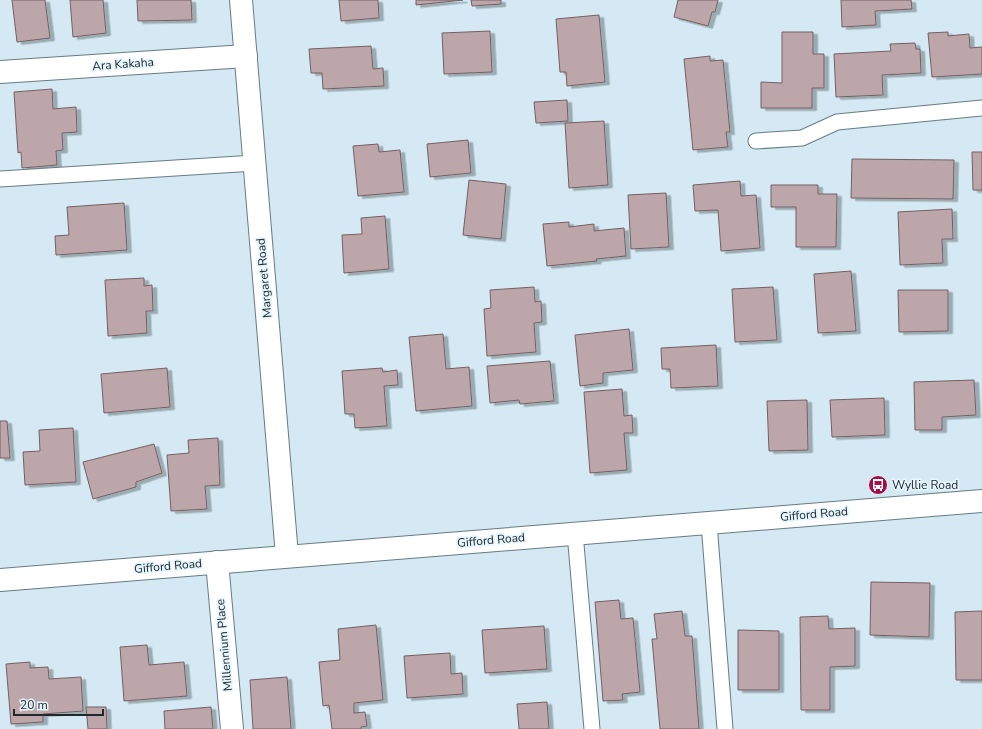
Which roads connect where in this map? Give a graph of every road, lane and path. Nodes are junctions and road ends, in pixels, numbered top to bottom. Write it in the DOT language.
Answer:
graph roads {
  1 [pos="241,0"];
  2 [pos="246,56"];
  3 [pos="0,72"];
  4 [pos="982,108"];
  5 [pos="756,141"];
  6 [pos="255,163"];
  7 [pos="0,179"];
  8 [pos="982,501"];
  9 [pos="709,523"];
  10 [pos="575,533"];
  11 [pos="287,556"];
  12 [pos="217,562"];
  13 [pos="0,580"];
  14 [pos="232,729"];
  15 [pos="592,729"];
  16 [pos="726,729"];
  1 -- 2 [label="street, Margaret Road"];
  2 -- 3 [label="street, Ara Kakaha"];
  2 -- 6 [label="street, Margaret Road"];
  4 -- 5 [label="lane"];
  6 -- 7 [label="lane"];
  6 -- 11 [label="street, Margaret Road"];
  8 -- 9 [label="street, Gifford Road"];
  9 -- 10 [label="street, Gifford Road"];
  9 -- 16 [label="lane"];
  10 -- 11 [label="street, Gifford Road"];
  10 -- 15 [label="lane"];
  11 -- 12 [label="street, Gifford Road"];
  12 -- 13 [label="street, Gifford Road"];
  12 -- 14 [label="street, Millennium Place"];
}
